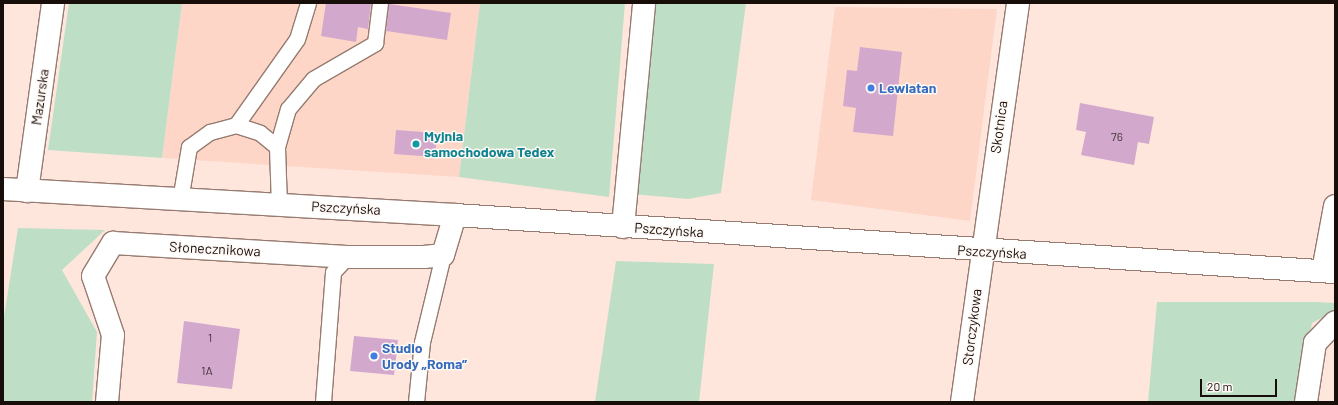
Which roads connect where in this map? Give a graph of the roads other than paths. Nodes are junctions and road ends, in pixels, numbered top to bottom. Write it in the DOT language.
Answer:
graph roads {
  1 [pos="53,3"];
  2 [pos="380,3"];
  3 [pos="644,3"];
  4 [pos="1018,3"];
  5 [pos="308,5"];
  6 [pos="236,125"];
  7 [pos="277,147"];
  8 [pos="3,189"];
  9 [pos="27,191"];
  10 [pos="180,200"];
  11 [pos="278,205"];
  12 [pos="1335,206"];
  13 [pos="455,215"];
  14 [pos="623,227"];
  15 [pos="981,251"];
  16 [pos="443,255"];
  17 [pos="347,257"];
  18 [pos="1329,272"];
  19 [pos="1335,322"];
  20 [pos="107,402"];
  21 [pos="323,402"];
  22 [pos="416,402"];
  23 [pos="962,402"];
  24 [pos="1306,402"];
  1 -- 9 [label="street, Mazurska"];
  2 -- 7 [label="lane"];
  3 -- 14 [label="street"];
  4 -- 15 [label="street, Skotnica"];
  5 -- 6 [label="lane"];
  6 -- 7 [label="lane"];
  6 -- 10 [label="lane"];
  7 -- 11 [label="lane"];
  8 -- 9 [label="street, Pszczyńska"];
  9 -- 10 [label="street, Pszczyńska"];
  10 -- 11 [label="street, Pszczyńska"];
  11 -- 13 [label="street, Pszczyńska"];
  12 -- 18 [label="street"];
  13 -- 14 [label="street, Pszczyńska"];
  13 -- 16 [label="street"];
  14 -- 15 [label="street, Pszczyńska"];
  15 -- 18 [label="street, Pszczyńska"];
  15 -- 23 [label="street, Storczykowa"];
  16 -- 17 [label="street, Słonecznikowa"];
  16 -- 22 [label="lane"];
  17 -- 20 [label="street, Słonecznikowa"];
  17 -- 21 [label="lane"];
  19 -- 24 [label="street"];
}
